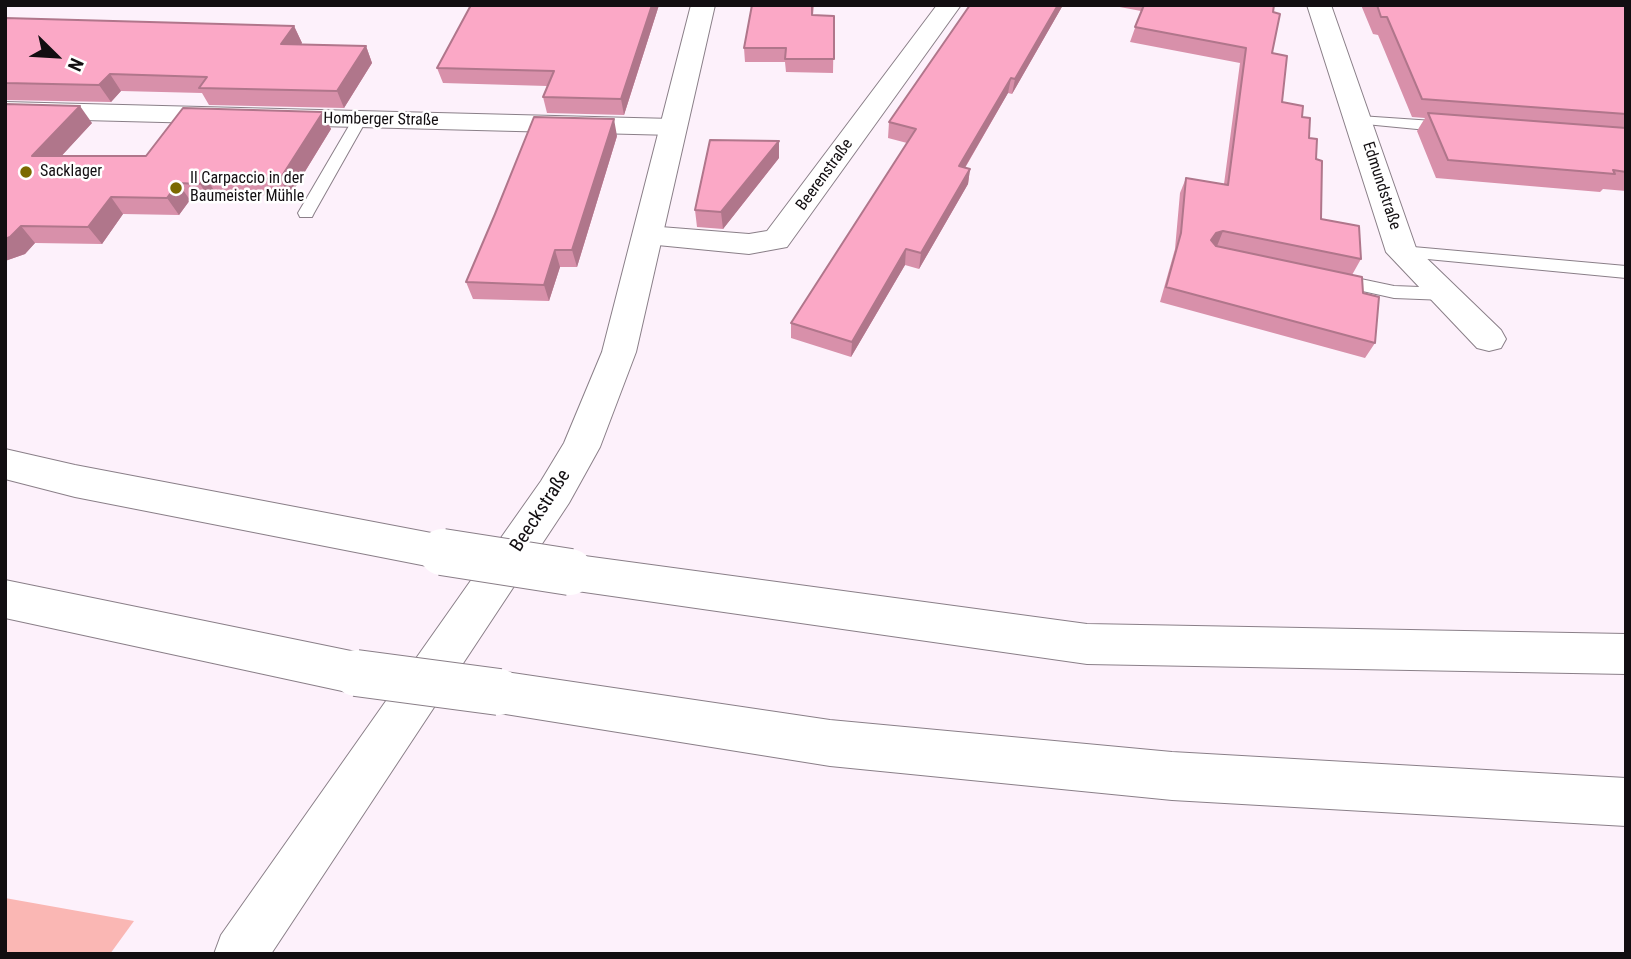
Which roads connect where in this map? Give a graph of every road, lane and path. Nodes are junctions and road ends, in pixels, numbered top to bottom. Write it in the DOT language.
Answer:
graph roads {
  1 [pos="703,5"];
  2 [pos="949,5"];
  3 [pos="1319,5"];
  4 [pos="5,110"];
  5 [pos="360,119"];
  6 [pos="1360,120"];
  7 [pos="673,127"];
  8 [pos="1466,128"];
  9 [pos="306,213"];
  10 [pos="648,236"];
  11 [pos="1402,252"];
  12 [pos="1626,272"];
  13 [pos="1325,278"];
  14 [pos="1445,294"];
  15 [pos="1489,339"];
  16 [pos="5,464"];
  17 [pos="5,599"];
  18 [pos="1626,654"];
  19 [pos="1626,802"];
  20 [pos="240,954"];
  1 -- 7 [label="main road, Beeckstraße"];
  2 -- 10 [label="main road, Beerenstraße"];
  3 -- 6 [label="main road, Edmundstraße"];
  4 -- 5 [label="main road, Homberger Straße"];
  5 -- 7 [label="main road, Homberger Straße"];
  5 -- 9 [label="lane"];
  6 -- 8 [label="lane"];
  6 -- 11 [label="main road, Edmundstraße"];
  7 -- 10 [label="main road, Beeckstraße"];
  10 -- 20 [label="main road, Beeckstraße"];
  11 -- 12 [label="lane"];
  11 -- 14 [label="main road, Edmundstraße"];
  13 -- 14 [label="lane"];
  14 -- 15 [label="main road, Edmundstraße"];
  16 -- 18 [label="main road, bridge"];
  17 -- 19 [label="main road, bridge"];
}
